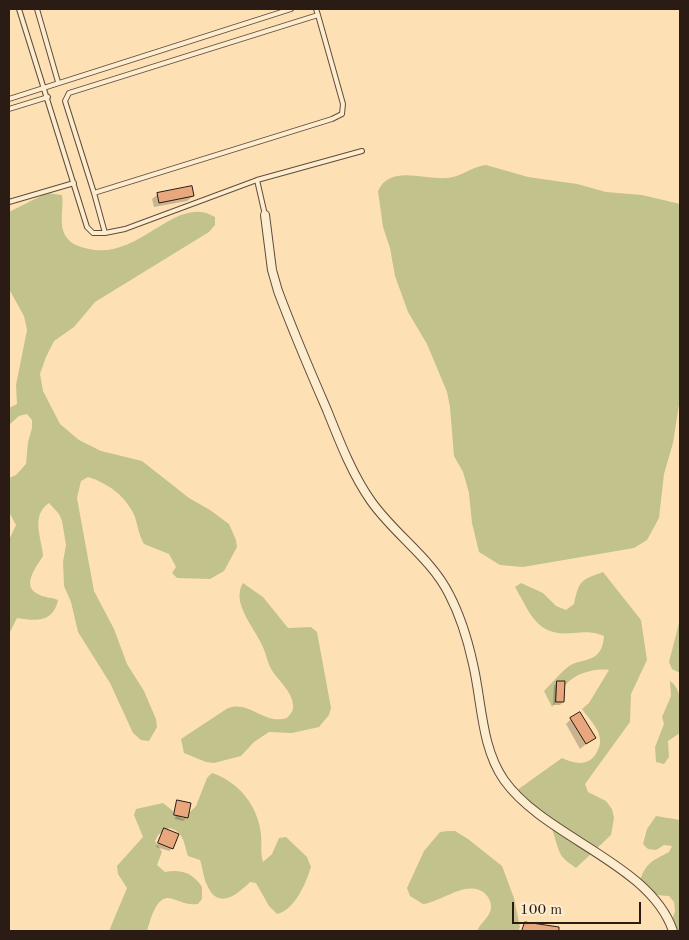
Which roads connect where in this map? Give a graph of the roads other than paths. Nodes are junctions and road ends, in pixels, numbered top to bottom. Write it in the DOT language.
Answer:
graph roads {
  1 [pos="19,9"];
  2 [pos="37,9"];
  3 [pos="291,9"];
  4 [pos="316,9"];
  5 [pos="318,15"];
  6 [pos="58,82"];
  7 [pos="44,87"];
  8 [pos="48,97"];
  9 [pos="9,99"];
  10 [pos="9,109"];
  11 [pos="362,151"];
  12 [pos="257,180"];
  13 [pos="74,183"];
  14 [pos="94,193"];
  15 [pos="9,202"];
  16 [pos="266,215"];
  17 [pos="105,233"];
  18 [pos="673,931"];
  1 -- 7 [label="lane"];
  2 -- 6 [label="lane"];
  3 -- 6 [label="lane"];
  4 -- 5 [label="lane"];
  5 -- 14 [label="lane"];
  5 -- 14 [label="lane"];
  6 -- 7 [label="lane"];
  7 -- 8 [label="lane"];
  7 -- 9 [label="lane"];
  8 -- 10 [label="lane"];
  8 -- 13 [label="lane"];
  11 -- 12 [label="lane"];
  12 -- 16 [label="lane"];
  12 -- 17 [label="lane"];
  13 -- 15 [label="lane"];
  13 -- 17 [label="lane"];
  14 -- 17 [label="lane"];
  16 -- 18 [label="street"];
}
